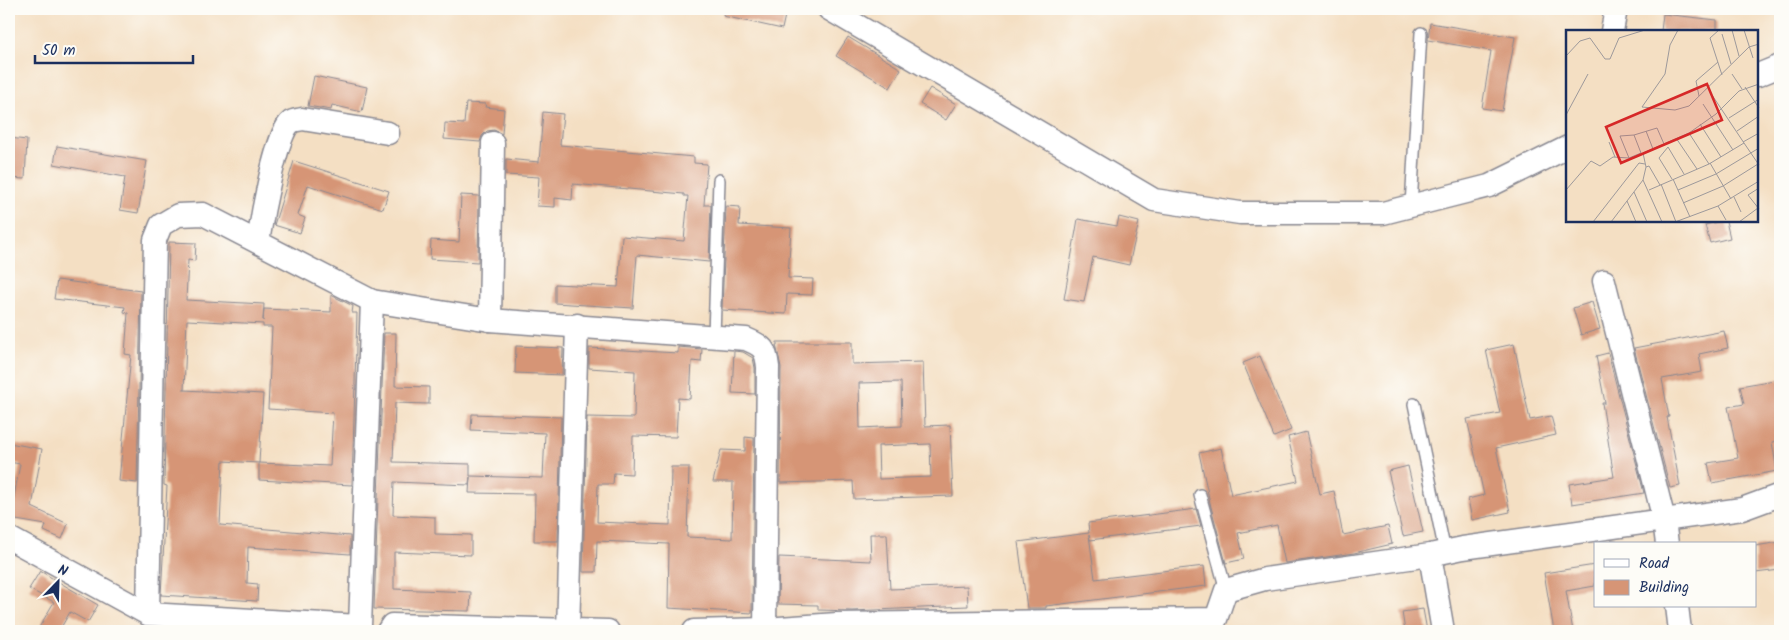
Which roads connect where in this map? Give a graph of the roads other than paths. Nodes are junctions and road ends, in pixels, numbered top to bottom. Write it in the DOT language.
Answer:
graph roads {
  1 [pos="829,9"];
  2 [pos="1616,9"];
  3 [pos="1612,30"];
  4 [pos="1421,33"];
  5 [pos="1780,66"];
  6 [pos="1759,74"];
  7 [pos="388,133"];
  8 [pos="493,143"];
  9 [pos="1566,148"];
  10 [pos="719,180"];
  11 [pos="1411,206"];
  12 [pos="258,242"];
  13 [pos="1604,281"];
  14 [pos="372,301"];
  15 [pos="490,320"];
  16 [pos="577,326"];
  17 [pos="714,336"];
  18 [pos="1414,404"];
  19 [pos="1200,495"];
  20 [pos="1780,496"];
  21 [pos="1664,520"];
  22 [pos="9,538"];
  23 [pos="1667,542"];
  24 [pos="1437,554"];
  25 [pos="1226,590"];
  26 [pos="1677,608"];
  27 [pos="148,614"];
  28 [pos="1217,625"];
  29 [pos="360,626"];
  30 [pos="985,627"];
  31 [pos="390,628"];
  32 [pos="765,629"];
  33 [pos="799,629"];
  34 [pos="568,631"];
  35 [pos="608,631"];
  36 [pos="694,631"];
  37 [pos="1443,631"];
  38 [pos="1680,631"];
  1 -- 11 [label="street"];
  2 -- 3 [label="street"];
  4 -- 11 [label="lane"];
  5 -- 6 [label="street"];
  7 -- 12 [label="street"];
  8 -- 15 [label="street"];
  9 -- 11 [label="street"];
  10 -- 17 [label="lane"];
  12 -- 14 [label="street"];
  12 -- 27 [label="street"];
  13 -- 21 [label="street"];
  14 -- 15 [label="street"];
  14 -- 29 [label="street"];
  15 -- 16 [label="street"];
  16 -- 17 [label="street"];
  16 -- 34 [label="street"];
  17 -- 32 [label="street"];
  18 -- 24 [label="lane"];
  19 -- 25 [label="lane"];
  20 -- 21 [label="street"];
  21 -- 23 [label="street"];
  21 -- 24 [label="street"];
  22 -- 27 [label="street"];
  24 -- 25 [label="street"];
  24 -- 37 [label="street"];
  25 -- 28 [label="street"];
  26 -- 38 [label="street"];
  27 -- 29 [label="street"];
  28 -- 30 [label="street"];
  29 -- 31 [label="street"];
  30 -- 33 [label="street"];
  31 -- 34 [label="street"];
  32 -- 33 [label="street"];
  32 -- 36 [label="street"];
  34 -- 35 [label="street"];
}
